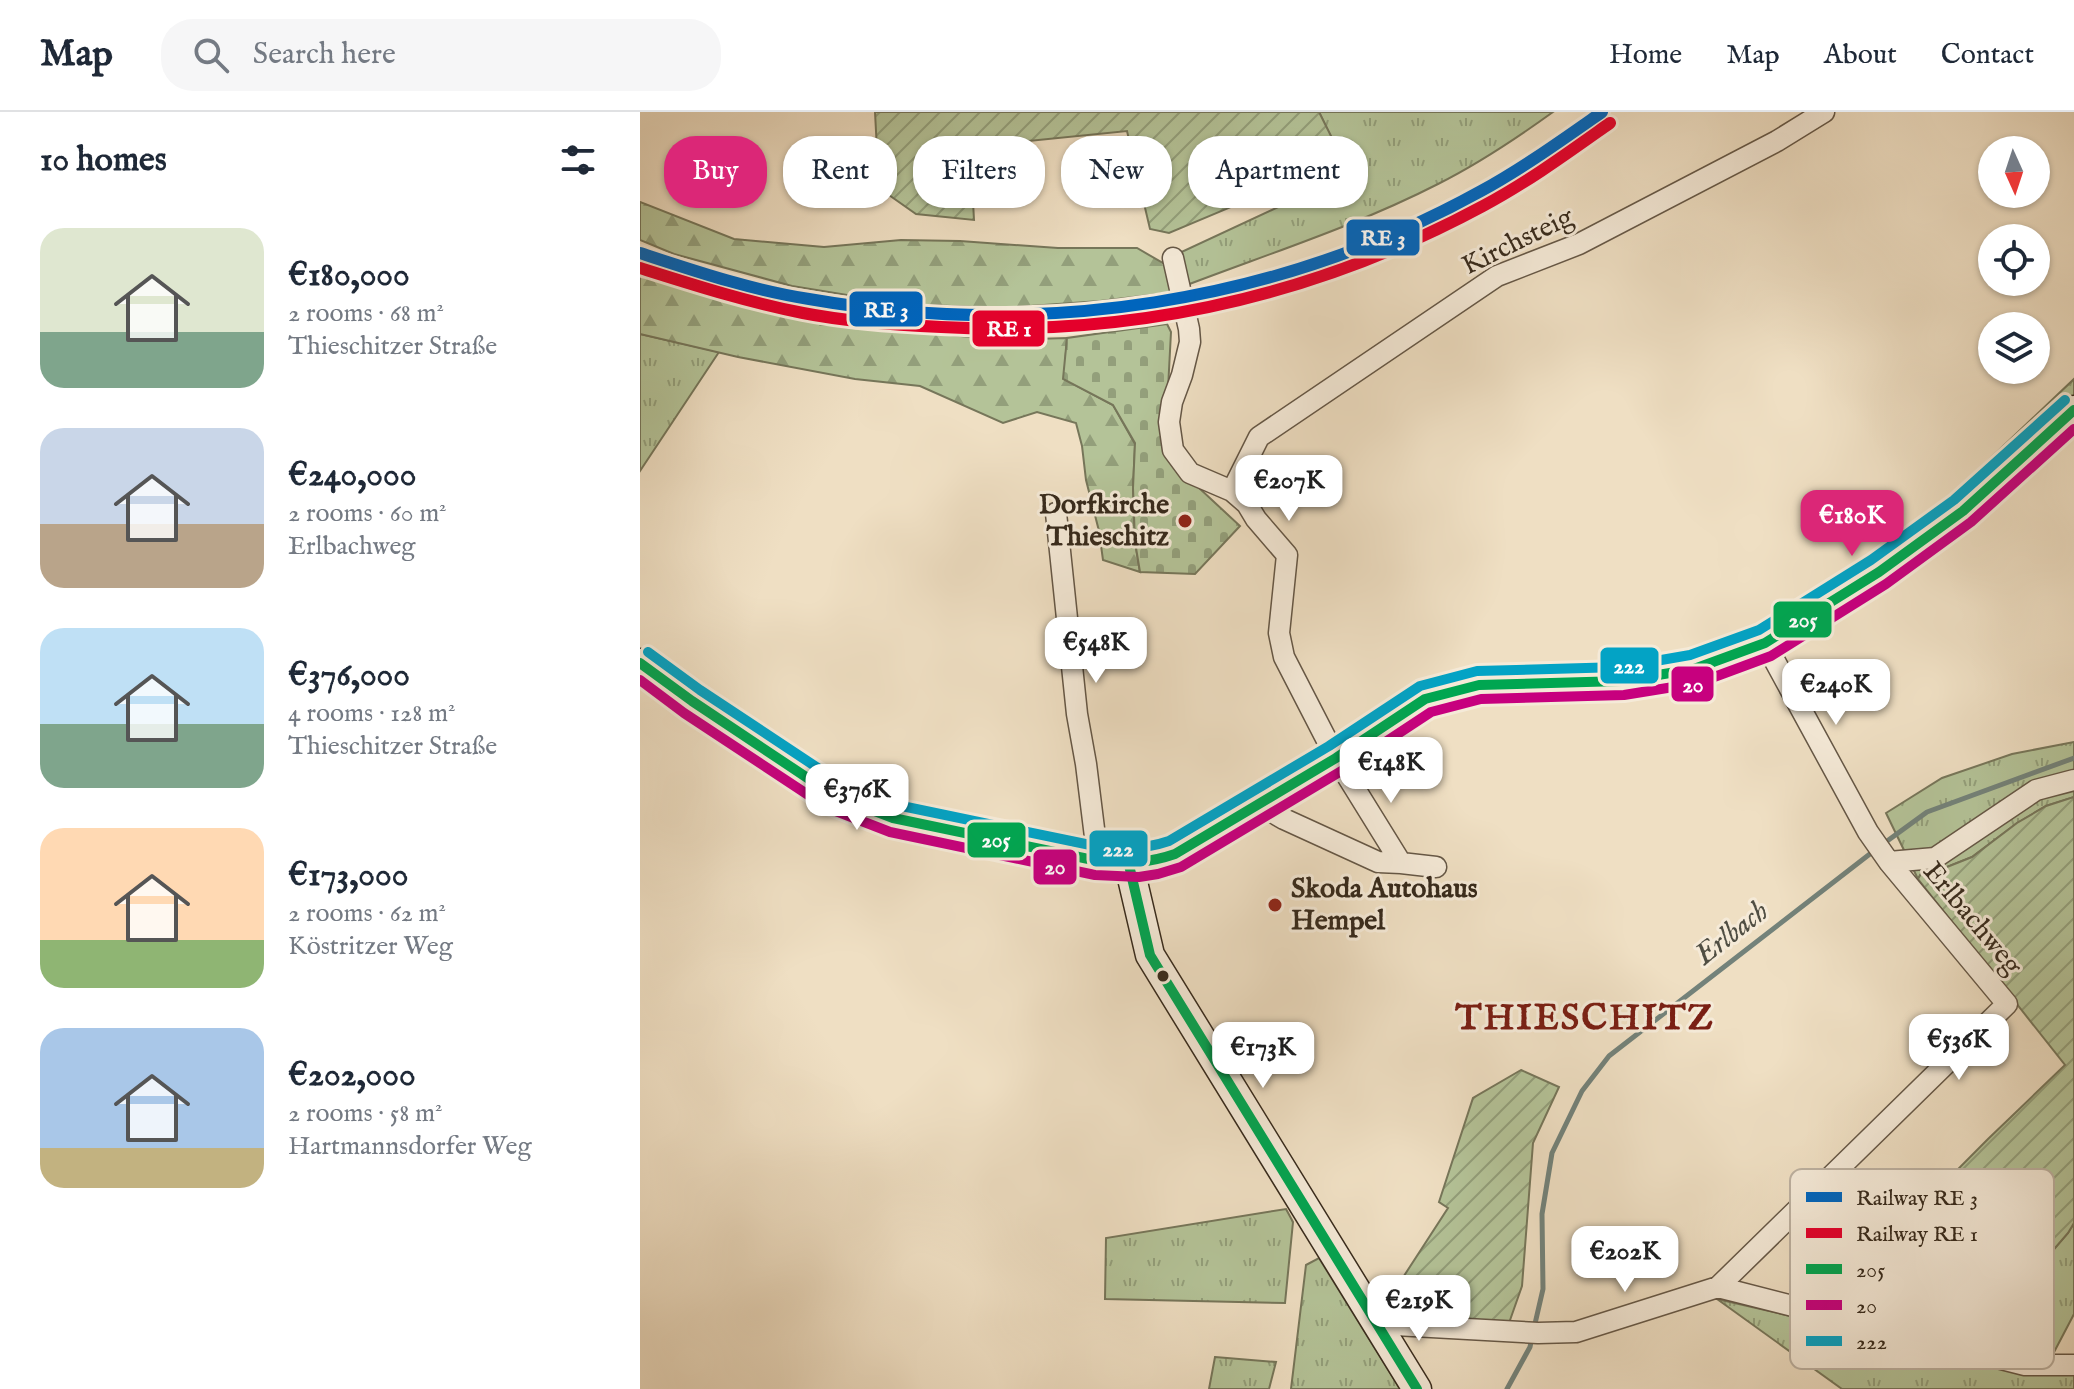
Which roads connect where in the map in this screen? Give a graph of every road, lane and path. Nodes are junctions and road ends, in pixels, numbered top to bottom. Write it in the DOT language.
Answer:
graph roads {
  1 [pos="1824,112"];
  2 [pos="1173,258"];
  3 [pos="2074,410"];
  4 [pos="1232,491"];
  5 [pos="1056,513"];
  6 [pos="1765,643"];
  7 [pos="640,663"];
  8 [pos="1336,758"];
  9 [pos="2074,780"];
  10 [pos="1258,804"];
  11 [pos="1886,857"];
  12 [pos="1098,861"];
  13 [pos="1401,863"];
  14 [pos="1129,865"];
  15 [pos="1436,867"];
  16 [pos="1839,1169"];
  17 [pos="1790,1216"];
  18 [pos="1718,1287"];
  19 [pos="1790,1305"];
  20 [pos="1377,1324"];
  21 [pos="1417,1389"];
  1 -- 4 [label="street, Kirchsteig"];
  2 -- 4 [label="street"];
  3 -- 6 [label="main road"];
  4 -- 8 [label="street"];
  5 -- 12 [label="street"];
  6 -- 8 [label="main road"];
  6 -- 11 [label="street, Erlbachweg"];
  7 -- 12 [label="main road"];
  8 -- 10 [label="main road"];
  8 -- 13 [label="street"];
  9 -- 11 [label="street"];
  10 -- 13 [label="street"];
  10 -- 14 [label="main road"];
  11 -- 16 [label="street, Erlbachweg"];
  12 -- 14 [label="main road"];
  13 -- 15 [label="street"];
  14 -- 20 [label="main road"];
  17 -- 18 [label="street, Erlbachweg"];
  18 -- 19 [label="street"];
  18 -- 20 [label="street"];
  20 -- 21 [label="main road"];
}
